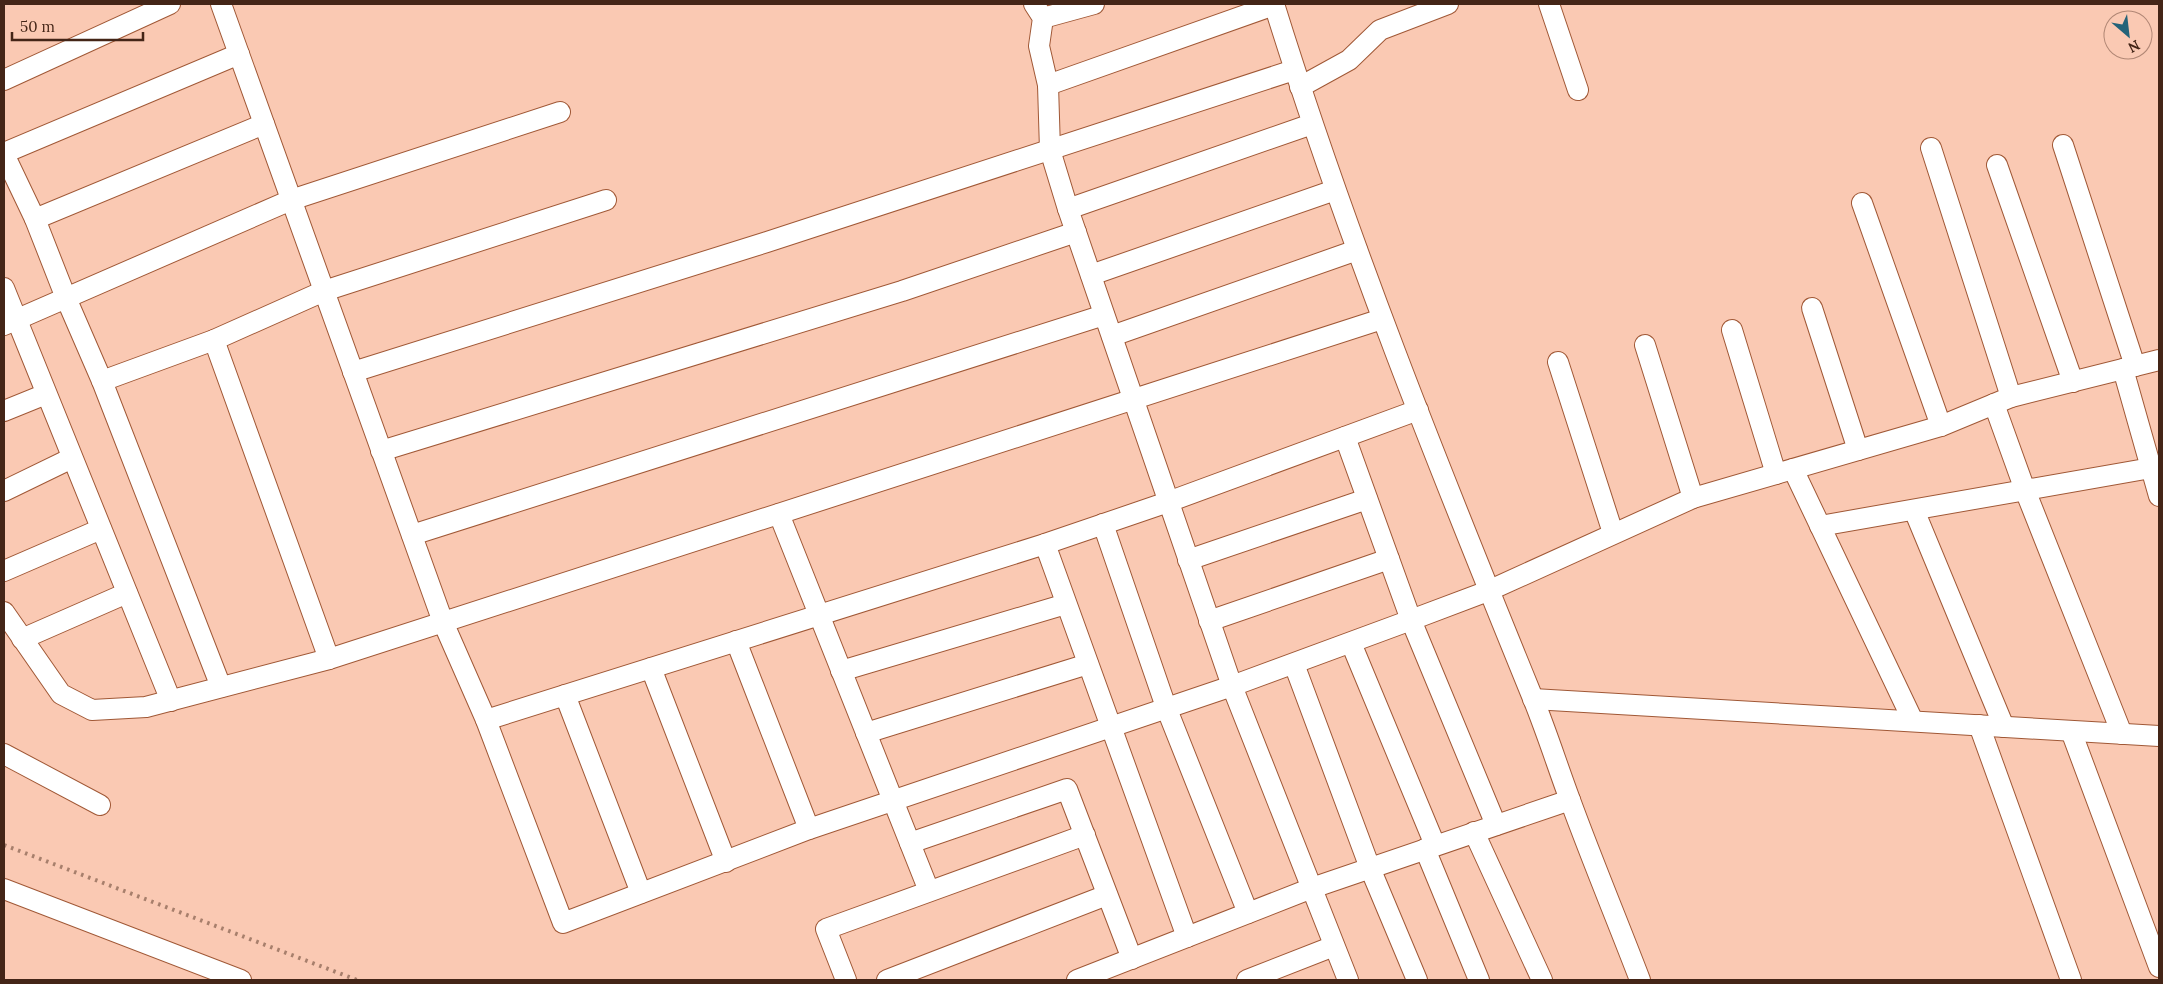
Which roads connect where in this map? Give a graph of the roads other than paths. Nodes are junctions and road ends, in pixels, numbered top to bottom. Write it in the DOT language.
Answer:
graph roads {
  1 [pos="170,4"];
  2 [pos="221,4"];
  3 [pos="1094,4"];
  4 [pos="1274,4"];
  5 [pos="1448,4"];
  6 [pos="1549,4"];
  7 [pos="1038,11"];
  8 [pos="239,54"];
  9 [pos="1297,79"];
  10 [pos="4,80"];
  11 [pos="1048,85"];
  12 [pos="1578,90"];
  13 [pos="560,112"];
  14 [pos="264,124"];
  15 [pos="1312,124"];
  16 [pos="2063,146"];
  17 [pos="1931,148"];
  18 [pos="1050,150"];
  19 [pos="4,154"];
  20 [pos="1997,165"];
  21 [pos="1335,190"];
  22 [pos="291,200"];
  23 [pos="606,200"];
  24 [pos="1862,203"];
  25 [pos="1068,209"];
  26 [pos="36,219"];
  27 [pos="1076,232"];
  28 [pos="1356,250"];
  29 [pos="1090,275"];
  30 [pos="4,288"];
  31 [pos="324,291"];
  32 [pos="66,298"];
  33 [pos="1812,308"];
  34 [pos="1104,315"];
  35 [pos="1382,319"];
  36 [pos="10,322"];
  37 [pos="1732,330"];
  38 [pos="1112,336"];
  39 [pos="214,340"];
  40 [pos="1645,345"];
  41 [pos="2159,360"];
  42 [pos="1558,362"];
  43 [pos="2129,368"];
  44 [pos="353,372"];
  45 [pos="102,381"];
  46 [pos="2073,382"];
  47 [pos="46,394"];
  48 [pos="1133,399"];
  49 [pos="2002,401"];
  50 [pos="1418,410"];
  51 [pos="4,411"];
  52 [pos="1941,426"];
  53 [pos="1345,437"];
  54 [pos="1858,450"];
  55 [pos="382,451"];
  56 [pos="72,458"];
  57 [pos="2151,468"];
  58 [pos="1784,471"];
  59 [pos="2025,490"];
  60 [pos="4,492"];
  61 [pos="2159,496"];
  62 [pos="1693,498"];
  63 [pos="1367,499"];
  64 [pos="1168,502"];
  65 [pos="1914,510"];
  66 [pos="779,514"];
  67 [pos="1103,524"];
  68 [pos="1820,526"];
  69 [pos="101,529"];
  70 [pos="1613,533"];
  71 [pos="412,535"];
  72 [pos="1045,544"];
  73 [pos="1188,560"];
  74 [pos="1389,560"];
  75 [pos="4,571"];
  76 [pos="1488,591"];
  77 [pos="127,593"];
  78 [pos="1066,604"];
  79 [pos="4,612"];
  80 [pos="819,615"];
  81 [pos="1411,620"];
  82 [pos="443,622"];
  83 [pos="1210,622"];
  84 [pos="22,639"];
  85 [pos="736,641"];
  86 [pos="1351,643"];
  87 [pos="328,659"];
  88 [pos="1088,664"];
  89 [pos="1294,664"];
  90 [pos="651,668"];
  91 [pos="841,671"];
  92 [pos="1232,686"];
  93 [pos="220,687"];
  94 [pos="565,695"];
  95 [pos="1533,699"];
  96 [pos="171,701"];
  97 [pos="1166,707"];
  98 [pos="486,720"];
  99 [pos="1913,721"];
  100 [pos="1979,725"];
  101 [pos="1109,726"];
  102 [pos="2004,727"];
  103 [pos="2071,731"];
  104 [pos="866,733"];
  105 [pos="2122,734"];
  106 [pos="2159,736"];
  107 [pos="4,754"];
  108 [pos="892,799"];
  109 [pos="1570,800"];
  110 [pos="100,805"];
  111 [pos="1496,824"];
  112 [pos="809,829"];
  113 [pos="1474,832"];
  114 [pos="1085,835"];
  115 [pos="910,843"];
  116 [pos="1430,847"];
  117 [pos="726,862"];
  118 [pos="1370,868"];
  119 [pos="1312,888"];
  120 [pos="4,889"];
  121 [pos="929,891"];
  122 [pos="641,893"];
  123 [pos="1107,895"];
  124 [pos="1248,914"];
  125 [pos="1187,937"];
  126 [pos="1334,946"];
  127 [pos="1132,959"];
  128 [pos="2159,967"];
  129 [pos="228,978"];
  130 [pos="846,980"];
  131 [pos="887,980"];
  132 [pos="1079,980"];
  133 [pos="1247,980"];
  134 [pos="1348,980"];
  135 [pos="1417,980"];
  136 [pos="1479,980"];
  137 [pos="1542,980"];
  138 [pos="1640,980"];
  139 [pos="2071,980"];
  1 -- 10 [label="street"];
  2 -- 8 [label="street"];
  3 -- 7 [label="street"];
  4 -- 9 [label="street"];
  4 -- 11 [label="street"];
  5 -- 9 [label="street"];
  6 -- 12 [label="street"];
  7 -- 11 [label="street"];
  8 -- 14 [label="street"];
  8 -- 19 [label="street"];
  9 -- 15 [label="street"];
  9 -- 18 [label="street"];
  11 -- 18 [label="street"];
  13 -- 22 [label="street"];
  14 -- 22 [label="street"];
  14 -- 26 [label="street"];
  15 -- 21 [label="street"];
  15 -- 25 [label="street"];
  16 -- 43 [label="street"];
  17 -- 49 [label="street"];
  18 -- 25 [label="street"];
  18 -- 44 [label="street"];
  19 -- 26 [label="street"];
  20 -- 46 [label="street"];
  21 -- 28 [label="street"];
  21 -- 29 [label="street"];
  22 -- 31 [label="street"];
  22 -- 32 [label="street"];
  23 -- 31 [label="street"];
  24 -- 52 [label="street"];
  25 -- 27 [label="street"];
  26 -- 32 [label="street"];
  27 -- 29 [label="street"];
  27 -- 55 [label="street"];
  28 -- 35 [label="street"];
  28 -- 38 [label="street"];
  29 -- 34 [label="street"];
  30 -- 36 [label="street"];
  31 -- 39 [label="street"];
  31 -- 44 [label="street"];
  32 -- 36 [label="street"];
  32 -- 45 [label="street"];
  33 -- 54 [label="street"];
  34 -- 38 [label="street"];
  34 -- 71 [label="street"];
  35 -- 48 [label="street"];
  35 -- 50 [label="street"];
  36 -- 47 [label="street"];
  37 -- 58 [label="street"];
  38 -- 48 [label="street"];
  39 -- 45 [label="street"];
  39 -- 87 [label="street"];
  40 -- 62 [label="street"];
  41 -- 43 [label="street"];
  42 -- 70 [label="street"];
  43 -- 46 [label="street"];
  43 -- 57 [label="street"];
  44 -- 55 [label="street"];
  45 -- 93 [label="street"];
  46 -- 49 [label="street"];
  47 -- 51 [label="street"];
  47 -- 56 [label="street"];
  48 -- 64 [label="street"];
  48 -- 66 [label="street"];
  49 -- 52 [label="street"];
  49 -- 59 [label="street"];
  50 -- 53 [label="street"];
  50 -- 76 [label="street"];
  52 -- 54 [label="street"];
  53 -- 63 [label="street"];
  53 -- 64 [label="street"];
  54 -- 58 [label="street"];
  55 -- 71 [label="street"];
  56 -- 60 [label="street"];
  56 -- 69 [label="street"];
  57 -- 59 [label="street"];
  57 -- 61 [label="street"];
  58 -- 62 [label="street"];
  58 -- 68 [label="street"];
  59 -- 65 [label="street"];
  59 -- 105 [label="street"];
  62 -- 70 [label="street"];
  63 -- 73 [label="street"];
  63 -- 74 [label="street"];
  64 -- 67 [label="street"];
  64 -- 73 [label="street"];
  65 -- 68 [label="street"];
  65 -- 102 [label="street"];
  66 -- 80 [label="street"];
  66 -- 82 [label="street"];
  67 -- 72 [label="street"];
  67 -- 97 [label="street"];
  68 -- 99 [label="street"];
  69 -- 75 [label="street"];
  69 -- 77 [label="street"];
  70 -- 76 [label="street"];
  71 -- 82 [label="street"];
  72 -- 78 [label="street"];
  72 -- 80 [label="street"];
  73 -- 83 [label="street"];
  74 -- 81 [label="street"];
  74 -- 83 [label="street"];
  76 -- 81 [label="street"];
  76 -- 95 [label="street"];
  77 -- 84 [label="street"];
  77 -- 96 [label="street"];
  78 -- 88 [label="street"];
  78 -- 91 [label="street"];
  79 -- 84 [label="street"];
  80 -- 85 [label="street"];
  80 -- 91 [label="street"];
  81 -- 86 [label="street"];
  81 -- 111 [label="street"];
  82 -- 87 [label="street"];
  82 -- 98 [label="street"];
  83 -- 92 [label="street"];
  84 -- 96 [label="street"];
  85 -- 90 [label="street"];
  85 -- 112 [label="street"];
  86 -- 89 [label="street"];
  86 -- 116 [label="street"];
  87 -- 93 [label="street"];
  88 -- 101 [label="street"];
  88 -- 104 [label="street"];
  89 -- 92 [label="street"];
  89 -- 118 [label="street"];
  90 -- 94 [label="street"];
  90 -- 117 [label="street"];
  91 -- 104 [label="street"];
  92 -- 97 [label="street"];
  92 -- 119 [label="street"];
  93 -- 96 [label="street"];
  94 -- 98 [label="street"];
  94 -- 122 [label="street"];
  95 -- 99 [label="street"];
  95 -- 109 [label="street"];
  97 -- 101 [label="street"];
  97 -- 124 [label="street"];
  98 -- 122 [label="street"];
  99 -- 100 [label="street"];
  100 -- 102 [label="street"];
  100 -- 139 [label="street"];
  101 -- 108 [label="street"];
  101 -- 125 [label="street"];
  102 -- 103 [label="street"];
  103 -- 105 [label="street"];
  103 -- 128 [label="street"];
  104 -- 108 [label="street"];
  105 -- 106 [label="street"];
  107 -- 110 [label="street"];
  108 -- 112 [label="street"];
  108 -- 115 [label="street"];
  109 -- 111 [label="street"];
  109 -- 138 [label="street"];
  111 -- 113 [label="street"];
  112 -- 117 [label="street"];
  113 -- 116 [label="street"];
  113 -- 137 [label="street"];
  114 -- 115 [label="street"];
  114 -- 121 [label="street"];
  114 -- 123 [label="street"];
  115 -- 121 [label="street"];
  116 -- 118 [label="street"];
  116 -- 136 [label="street"];
  117 -- 122 [label="street"];
  118 -- 119 [label="street"];
  118 -- 135 [label="street"];
  119 -- 124 [label="street"];
  119 -- 126 [label="street"];
  120 -- 129 [label="street"];
  121 -- 130 [label="street"];
  123 -- 127 [label="street"];
  123 -- 131 [label="street"];
  124 -- 125 [label="street"];
  125 -- 127 [label="street"];
  126 -- 133 [label="street"];
  126 -- 134 [label="street"];
  127 -- 132 [label="street"];
}
